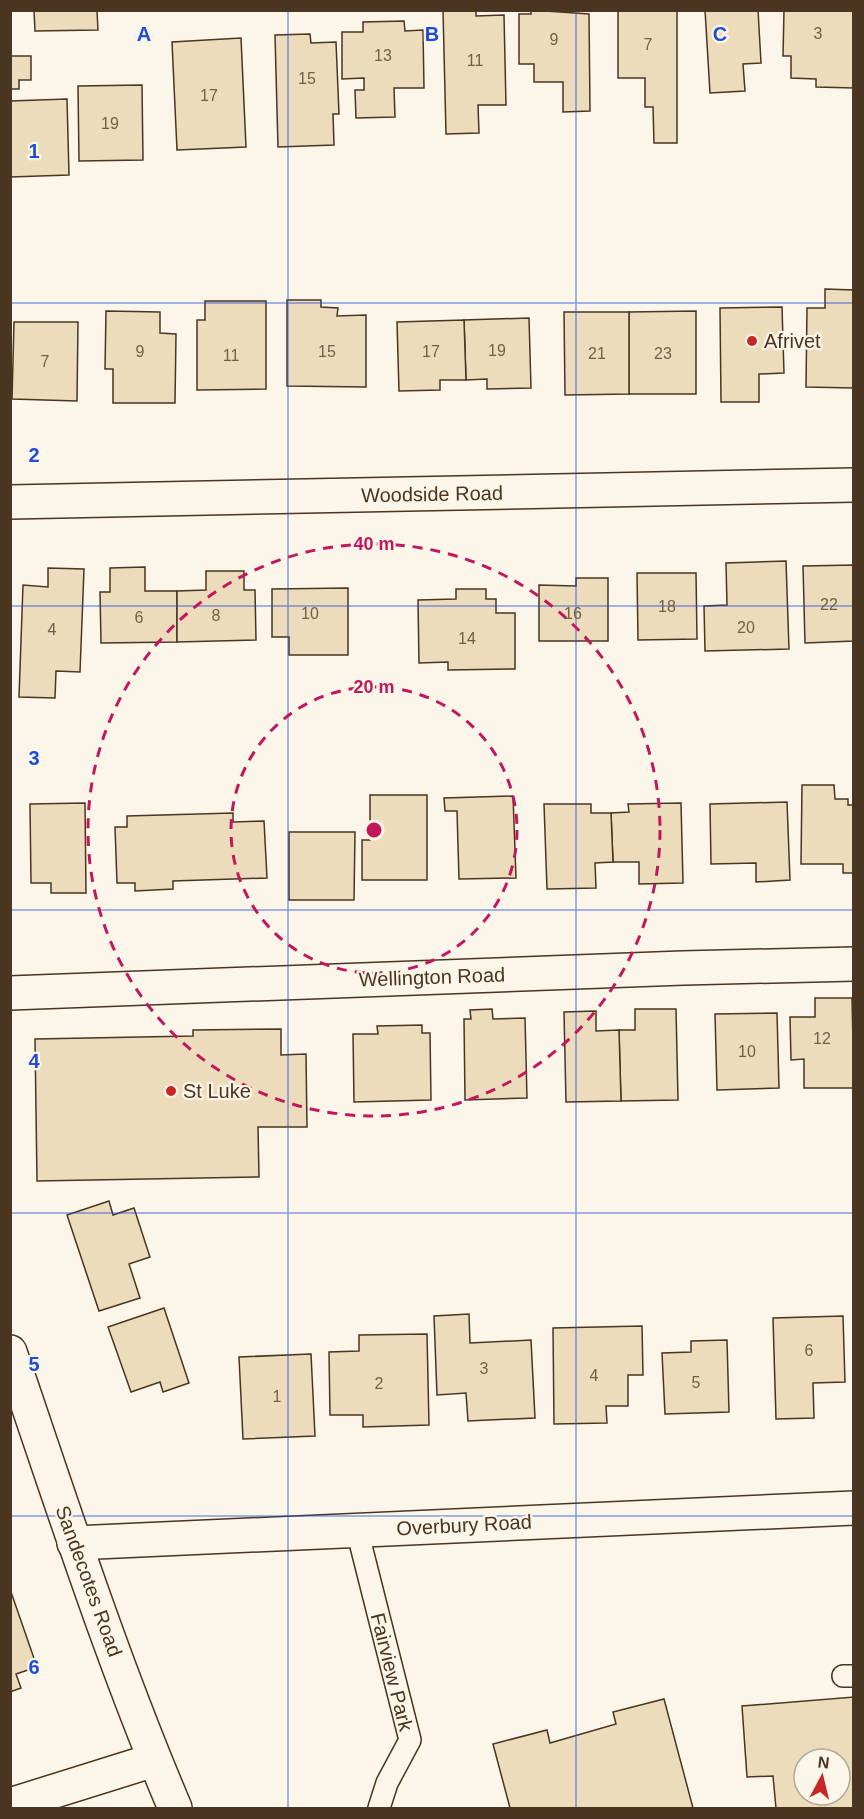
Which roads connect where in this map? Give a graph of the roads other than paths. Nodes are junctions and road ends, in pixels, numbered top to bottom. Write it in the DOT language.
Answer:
graph roads {
  1 [pos="854,485"];
  2 [pos="10,502"];
  3 [pos="854,964"];
  4 [pos="10,993"];
  5 [pos="10,1352"];
  6 [pos="854,1508"];
  7 [pos="357,1530"];
  8 [pos="74,1543"];
  9 [pos="154,1760"];
  10 [pos="10,1805"];
  11 [pos="175,1809"];
  12 [pos="379,1809"];
  1 -- 2 [label="street, Woodside Road"];
  3 -- 4 [label="street, Wellington Road"];
  5 -- 8 [label="street, Sandecotes Road"];
  6 -- 7 [label="street, Overbury Road"];
  7 -- 8 [label="street, Overbury Road"];
  7 -- 12 [label="lane, Fairview Park"];
  8 -- 9 [label="street, Sandecotes Road"];
  9 -- 10 [label="street"];
  9 -- 11 [label="street, Sandecotes Road"];
}
